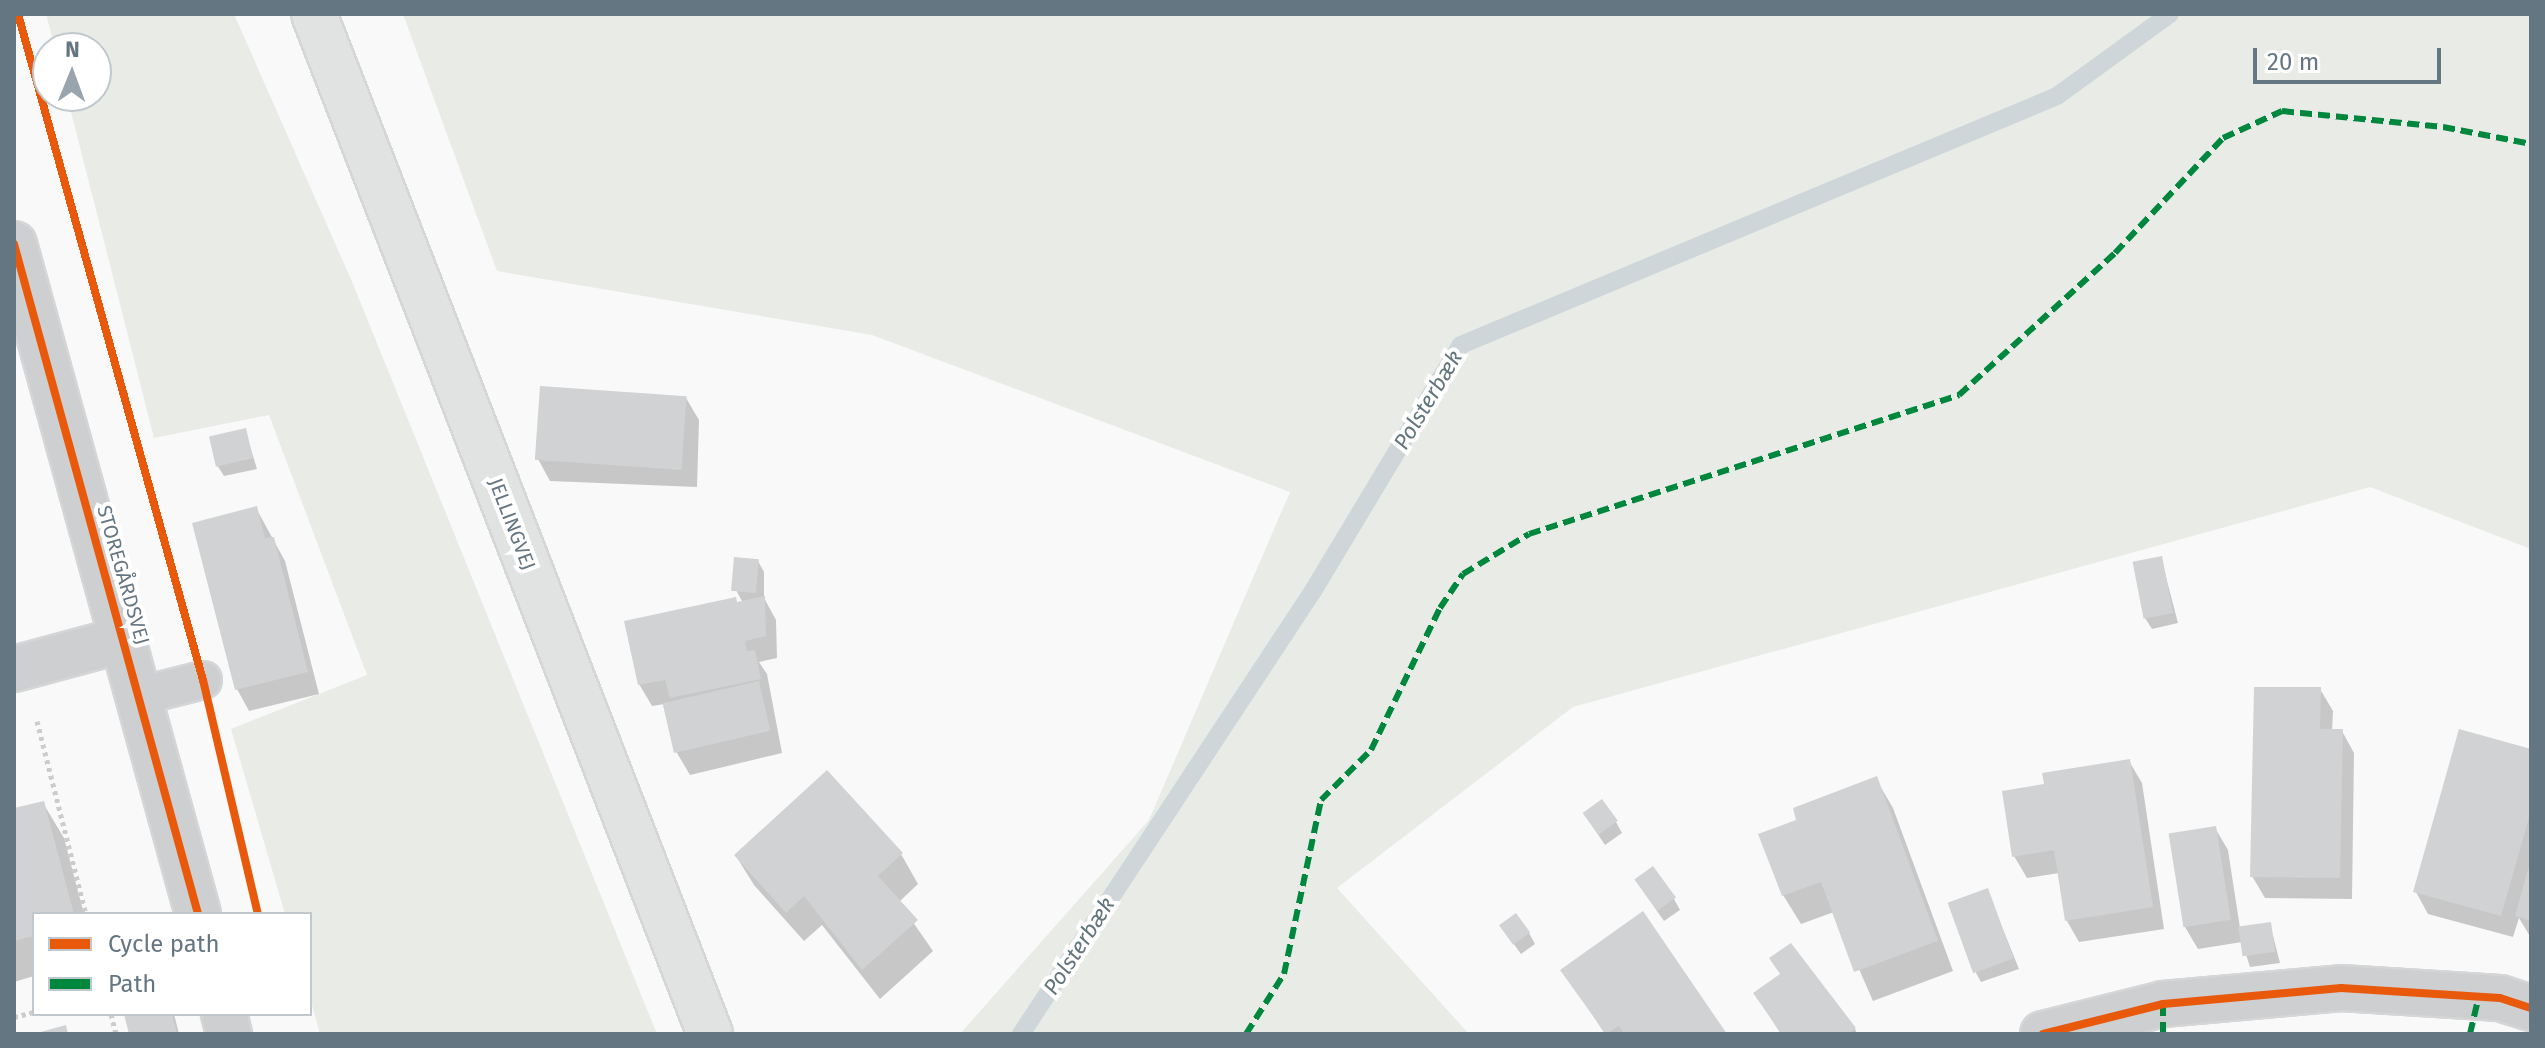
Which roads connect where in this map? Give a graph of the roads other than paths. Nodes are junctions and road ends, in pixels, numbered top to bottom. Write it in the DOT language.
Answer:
graph roads {
  1 [pos="314,14"];
  2 [pos="14,244"];
  3 [pos="125,639"];
  4 [pos="19,667"];
  5 [pos="203,680"];
  6 [pos="140,696"];
  7 [pos="197,912"];
  8 [pos="2531,1008"];
  9 [pos="710,1034"];
  10 [pos="2043,1034"];
  1 -- 9 [label="main road, JELLINGVEJ"];
  2 -- 3 [label="street, STOREGÅRDSVEJ"];
  3 -- 4 [label="street, STOREGÅRDSVEJ"];
  3 -- 6 [label="street, STOREGÅRDSVEJ"];
  5 -- 6 [label="lane"];
  6 -- 7 [label="street, STOREGÅRDSVEJ"];
  8 -- 10 [label="street"];
}
